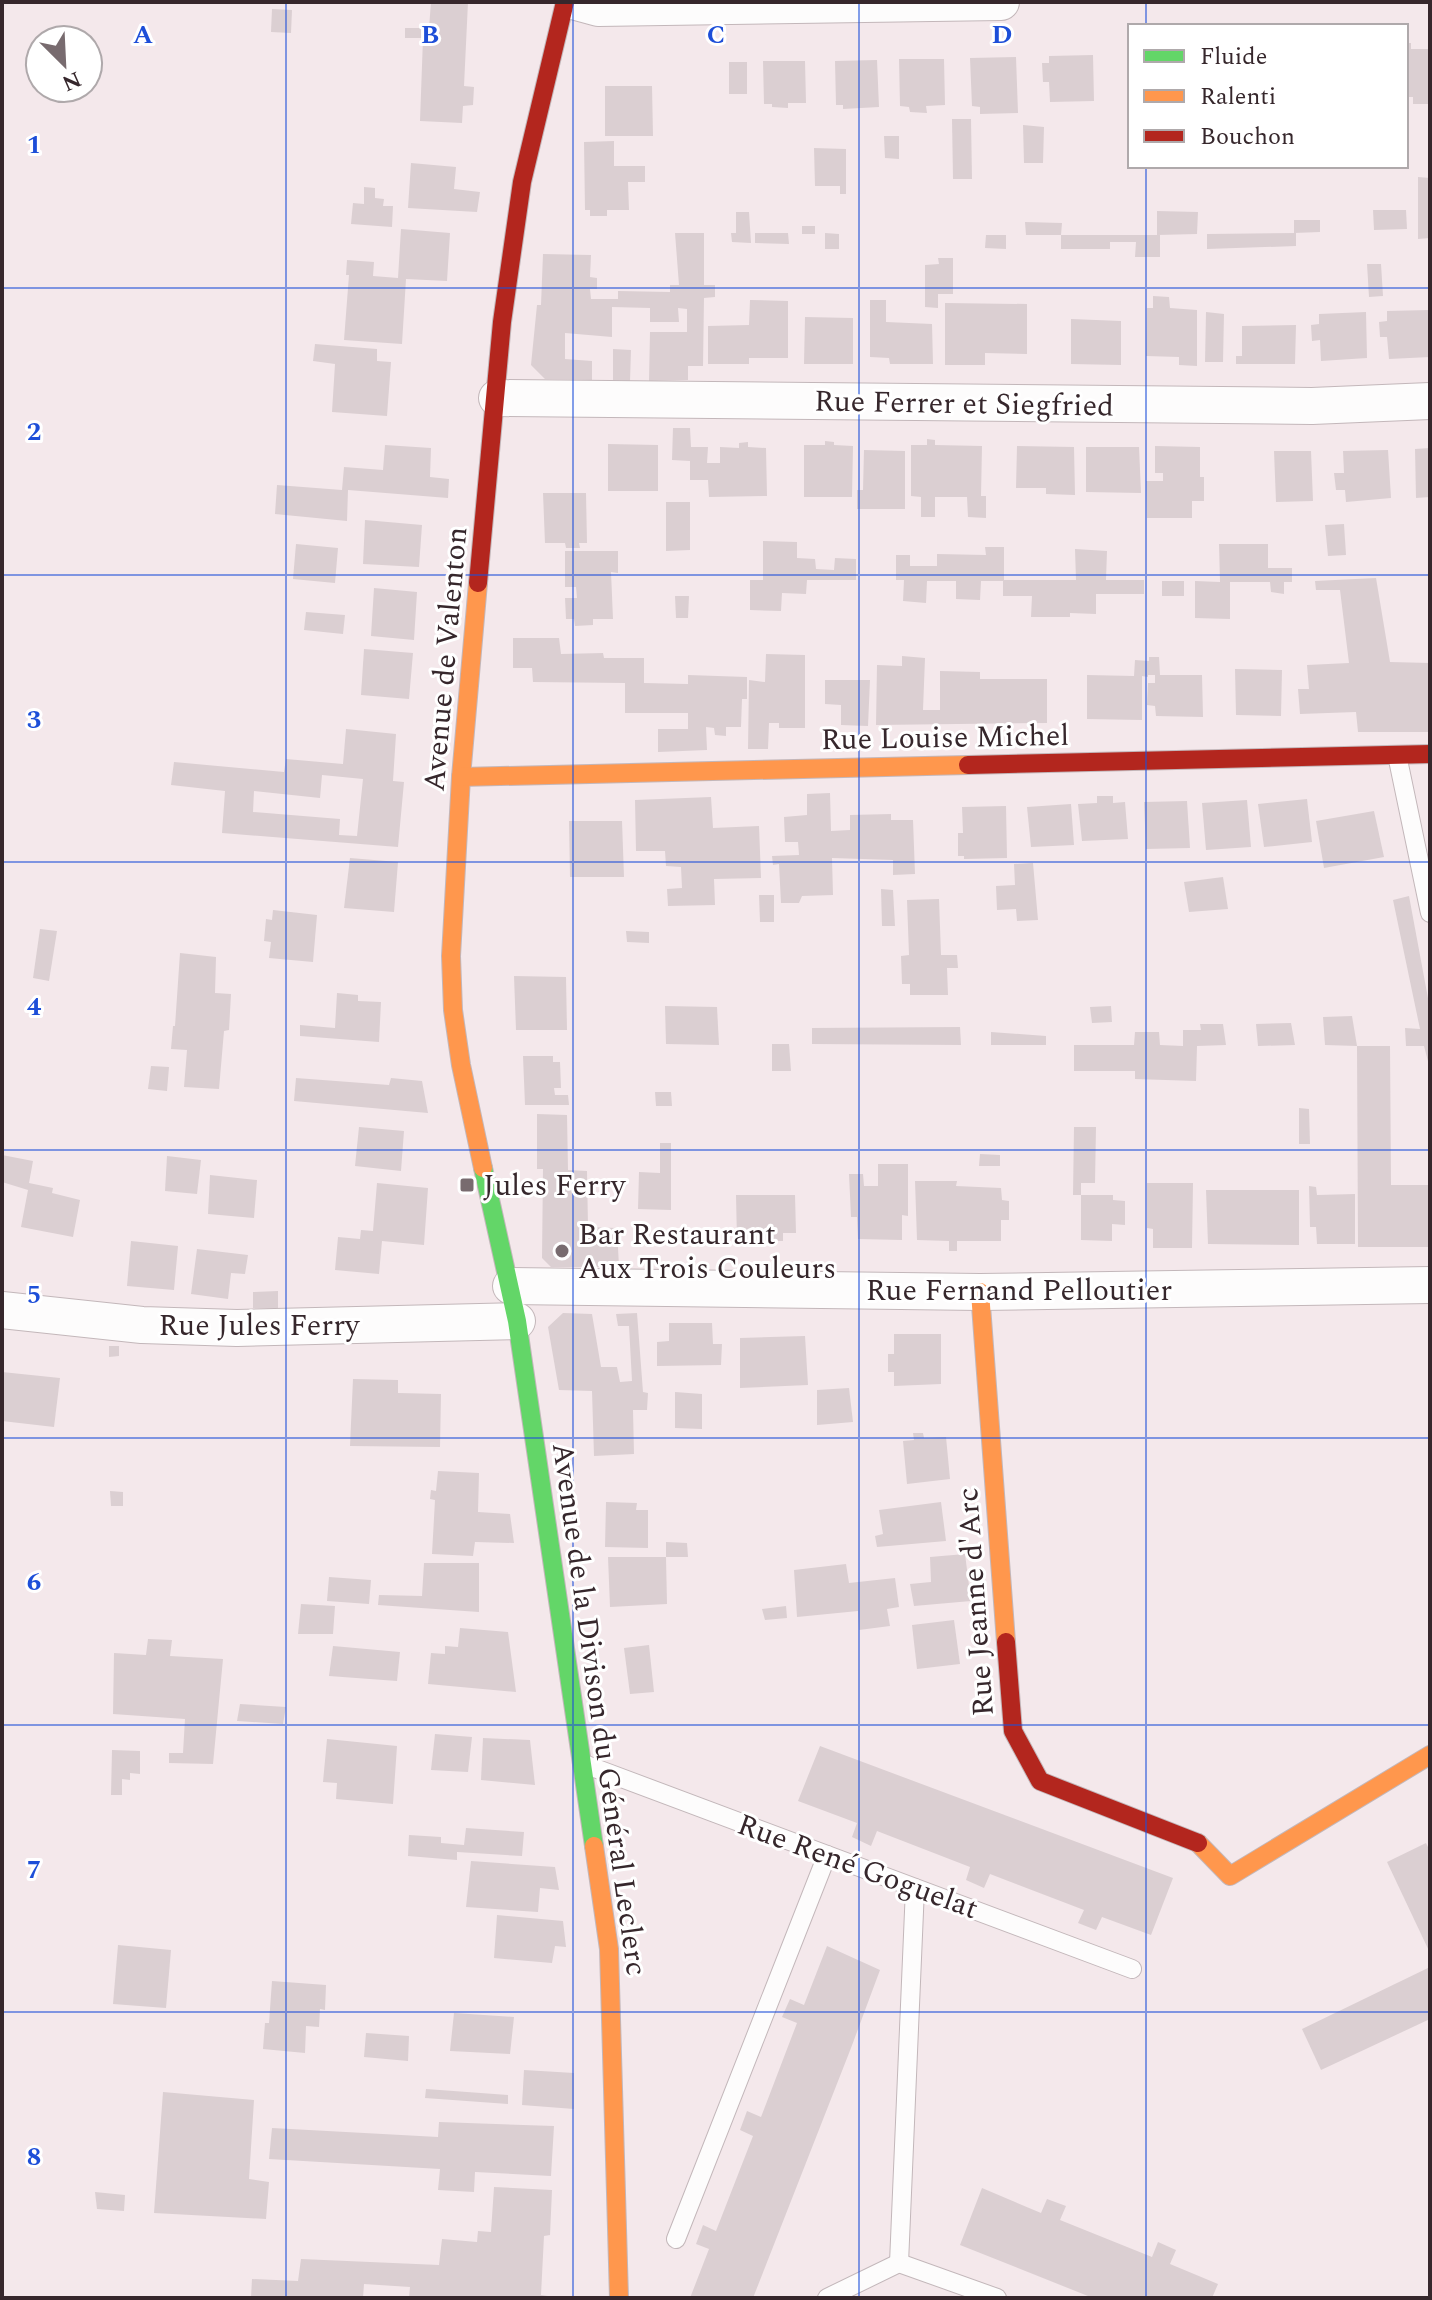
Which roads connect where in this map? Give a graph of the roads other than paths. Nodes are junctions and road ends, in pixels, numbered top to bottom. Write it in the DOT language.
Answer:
graph roads {
  1 [pos="565,2"];
  2 [pos="576,2"];
  3 [pos="1001,2"];
  4 [pos="497,398"];
  5 [pos="1430,401"];
  6 [pos="1397,754"];
  7 [pos="1430,754"];
  8 [pos="461,777"];
  9 [pos="1430,913"];
  10 [pos="1430,1285"];
  11 [pos="511,1286"];
  12 [pos="980,1292"];
  13 [pos="2,1310"];
  14 [pos="517,1321"];
  15 [pos="1430,1755"];
  16 [pos="584,1764"];
  17 [pos="827,1855"];
  18 [pos="915,1888"];
  19 [pos="1132,1969"];
  20 [pos="676,2239"];
  21 [pos="899,2263"];
  22 [pos="619,2298"];
  23 [pos="827,2298"];
  24 [pos="997,2298"];
  1 -- 4 [label="street, Avenue de Valenton"];
  2 -- 3 [label="street"];
  4 -- 5 [label="street, Rue Ferrer et Siegfried"];
  4 -- 8 [label="street, Avenue de Valenton"];
  6 -- 7 [label="street, Rue Louise Michel"];
  6 -- 8 [label="street, Rue Louise Michel"];
  6 -- 9 [label="lane"];
  8 -- 11 [label="street, Avenue de Valenton"];
  10 -- 12 [label="street, Rue Fernand Pelloutier"];
  11 -- 12 [label="street, Rue Fernand Pelloutier"];
  11 -- 14 [label="street, Avenue de Valenton"];
  12 -- 15 [label="street, Rue Jeanne d'Arc"];
  13 -- 14 [label="street, Rue Jules Ferry"];
  14 -- 16 [label="street, Avenue de la Divison du Général Leclerc"];
  16 -- 17 [label="lane, Rue René Goguelat"];
  16 -- 22 [label="street, Avenue de la Divison du Général Leclerc"];
  17 -- 18 [label="lane, Rue René Goguelat"];
  17 -- 20 [label="lane"];
  18 -- 19 [label="lane, Rue René Goguelat"];
  18 -- 21 [label="lane"];
  21 -- 23 [label="lane"];
  21 -- 24 [label="lane"];
}
